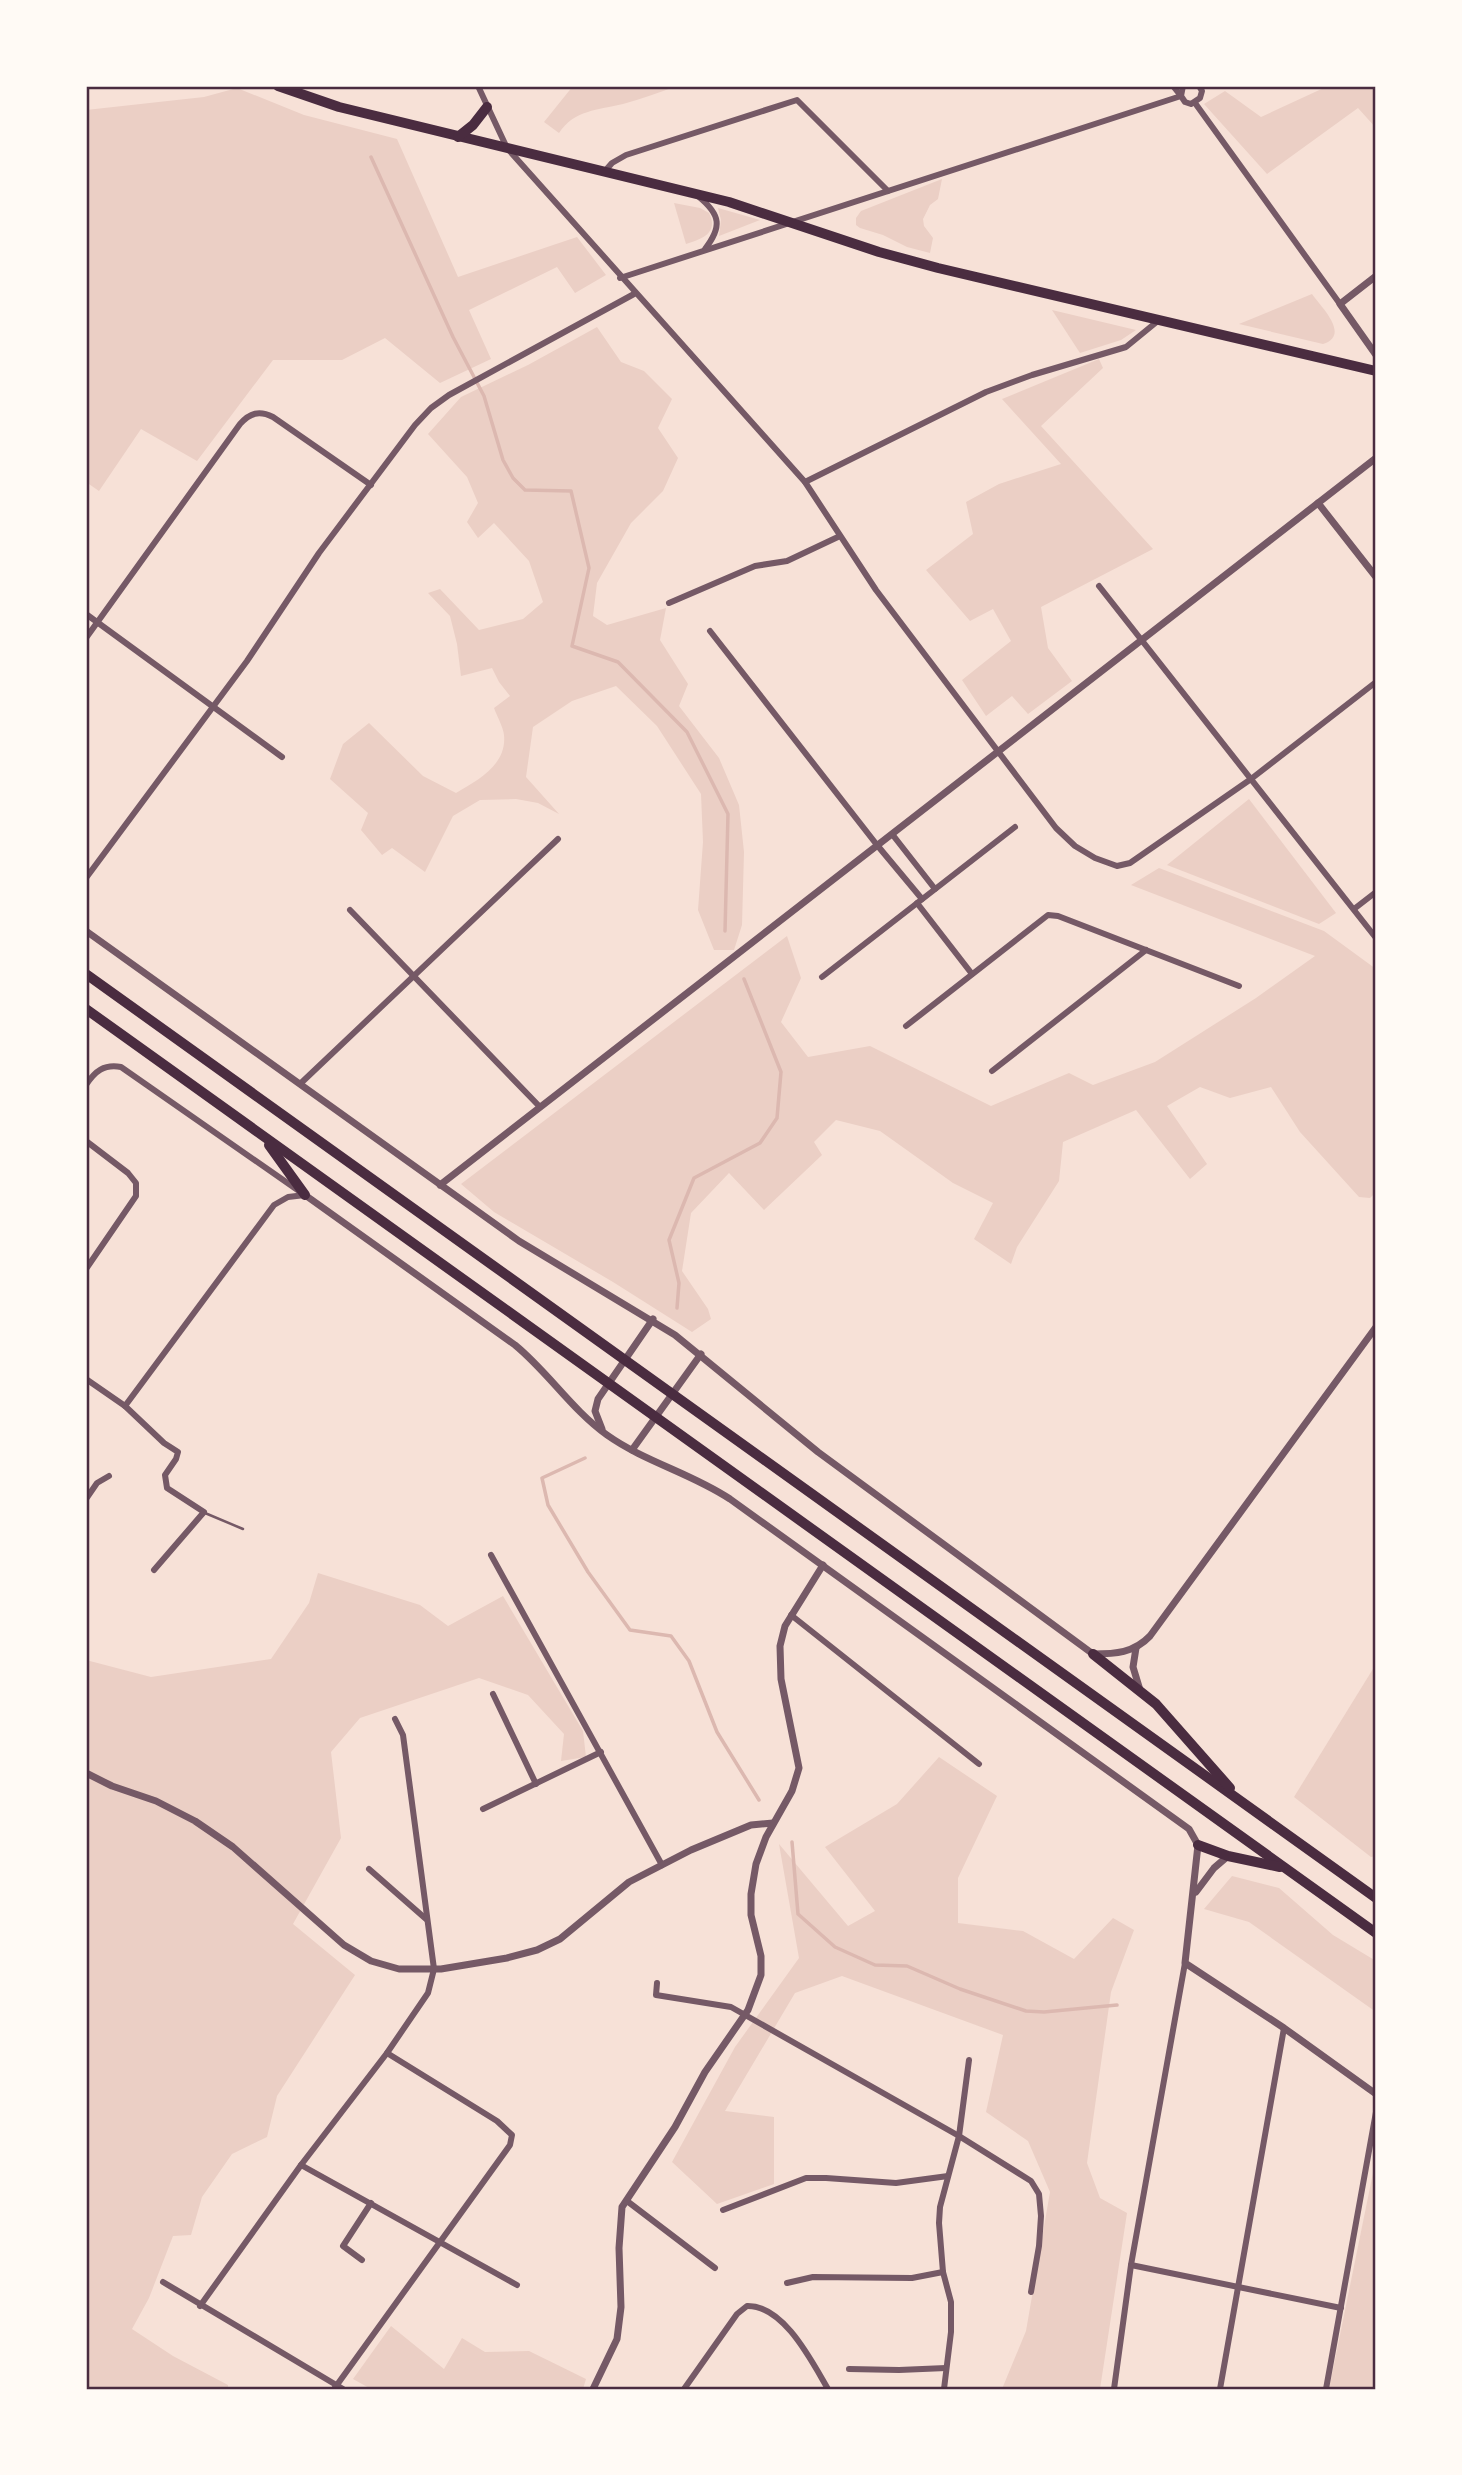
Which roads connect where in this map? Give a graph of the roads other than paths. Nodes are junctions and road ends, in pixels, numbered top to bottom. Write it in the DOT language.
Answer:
graph roads {
  1 [pos="278,86"];
  2 [pos="478,86"];
  3 [pos="1173,86"];
  4 [pos="1183,86"];
  5 [pos="1201,86"];
  6 [pos="1181,96"];
  7 [pos="1195,103"];
  8 [pos="487,107"];
  9 [pos="458,136"];
  10 [pos="507,148"];
  11 [pos="605,171"];
  12 [pos="888,191"];
  13 [pos="693,192"];
  14 [pos="793,222"];
  15 [pos="704,251"];
  16 [pos="1376,276"];
  17 [pos="620,278"];
  18 [pos="634,294"];
  19 [pos="1340,304"];
  20 [pos="1160,320"];
  21 [pos="1376,355"];
  22 [pos="1376,372"];
  23 [pos="1376,458"];
  24 [pos="805,482"];
  25 [pos="370,485"];
  26 [pos="1318,503"];
  27 [pos="840,536"];
  28 [pos="1376,578"];
  29 [pos="1098,586"];
  30 [pos="669,603"];
  31 [pos="86,614"];
  32 [pos="97,622"];
  33 [pos="710,631"];
  34 [pos="86,638"];
  35 [pos="1141,640"];
  36 [pos="1376,682"];
  37 [pos="212,707"];
  38 [pos="998,751"];
  39 [pos="282,757"];
  40 [pos="1251,779"];
  41 [pos="1015,827"];
  42 [pos="892,834"];
  43 [pos="558,839"];
  44 [pos="877,845"];
  45 [pos="86,878"];
  46 [pos="935,888"];
  47 [pos="1376,892"];
  48 [pos="919,901"];
  49 [pos="1354,909"];
  50 [pos="350,910"];
  51 [pos="86,931"];
  52 [pos="1376,937"];
  53 [pos="1146,950"];
  54 [pos="86,974"];
  55 [pos="972,974"];
  56 [pos="414,976"];
  57 [pos="822,978"];
  58 [pos="1239,986"];
  59 [pos="86,1009"];
  60 [pos="906,1026"];
  61 [pos="992,1071"];
  62 [pos="300,1084"];
  63 [pos="86,1085"];
  64 [pos="540,1107"];
  65 [pos="264,1136"];
  66 [pos="86,1142"];
  67 [pos="440,1185"];
  68 [pos="305,1195"];
  69 [pos="86,1269"];
  70 [pos="653,1320"];
  71 [pos="1376,1327"];
  72 [pos="701,1354"];
  73 [pos="86,1379"];
  74 [pos="125,1406"];
  75 [pos="605,1433"];
  76 [pos="632,1450"];
  77 [pos="109,1476"];
  78 [pos="86,1499"];
  79 [pos="204,1512"];
  80 [pos="243,1529"];
  81 [pos="491,1555"];
  82 [pos="822,1565"];
  83 [pos="154,1570"];
  84 [pos="791,1615"];
  85 [pos="1136,1648"];
  86 [pos="1093,1654"];
  87 [pos="1140,1690"];
  88 [pos="492,1694"];
  89 [pos="395,1719"];
  90 [pos="601,1752"];
  91 [pos="979,1764"];
  92 [pos="86,1773"];
  93 [pos="536,1784"];
  94 [pos="1243,1803"];
  95 [pos="483,1809"];
  96 [pos="773,1823"];
  97 [pos="1198,1845"];
  98 [pos="1228,1856"];
  99 [pos="662,1865"];
  100 [pos="369,1869"];
  101 [pos="1287,1869"];
  102 [pos="1194,1896"];
  103 [pos="1376,1898"];
  104 [pos="427,1919"];
  105 [pos="1376,1933"];
  106 [pos="1185,1963"];
  107 [pos="434,1969"];
  108 [pos="657,1983"];
  109 [pos="744,2015"];
  110 [pos="1284,2028"];
  111 [pos="387,2053"];
  112 [pos="969,2060"];
  113 [pos="1376,2094"];
  114 [pos="1376,2112"];
  115 [pos="959,2136"];
  116 [pos="301,2165"];
  117 [pos="948,2176"];
  118 [pos="627,2201"];
  119 [pos="370,2203"];
  120 [pos="723,2210"];
  121 [pos="441,2241"];
  122 [pos="362,2260"];
  123 [pos="1131,2265"];
  124 [pos="715,2268"];
  125 [pos="943,2272"];
  126 [pos="163,2282"];
  127 [pos="787,2283"];
  128 [pos="517,2285"];
  129 [pos="1239,2287"];
  130 [pos="1031,2292"];
  131 [pos="200,2306"];
  132 [pos="1341,2308"];
  133 [pos="946,2368"];
  134 [pos="849,2369"];
  135 [pos="338,2388"];
  136 [pos="593,2389"];
  137 [pos="684,2389"];
  138 [pos="828,2389"];
  139 [pos="944,2389"];
  140 [pos="1114,2389"];
  141 [pos="1220,2389"];
  142 [pos="1326,2389"];
  1 -- 9 [label="main road"];
  2 -- 8 [label="street"];
  3 -- 6 [label="street"];
  4 -- 6 [label="street"];
  5 -- 7 [label="street"];
  6 -- 7 [label="street"];
  6 -- 12 [label="street"];
  7 -- 19 [label="street"];
  8 -- 9 [label="main road"];
  8 -- 10 [label="street"];
  9 -- 10 [label="main road"];
  10 -- 11 [label="main road"];
  10 -- 17 [label="street"];
  11 -- 12 [label="street"];
  11 -- 13 [label="main road"];
  12 -- 14 [label="street"];
  13 -- 14 [label="main road"];
  13 -- 15 [label="street"];
  14 -- 15 [label="street"];
  14 -- 20 [label="main road"];
  15 -- 17 [label="street"];
  16 -- 19 [label="street"];
  17 -- 18 [label="street"];
  18 -- 24 [label="street"];
  18 -- 25 [label="street"];
  19 -- 21 [label="street"];
  20 -- 22 [label="main road"];
  20 -- 24 [label="street"];
  23 -- 26 [label="street"];
  24 -- 27 [label="street"];
  25 -- 32 [label="street"];
  25 -- 37 [label="street"];
  26 -- 28 [label="street"];
  26 -- 35 [label="street"];
  27 -- 30 [label="street"];
  27 -- 38 [label="street"];
  29 -- 35 [label="street"];
  31 -- 32 [label="street"];
  32 -- 34 [label="street"];
  32 -- 37 [label="street"];
  33 -- 44 [label="street"];
  35 -- 38 [label="street"];
  35 -- 40 [label="street"];
  36 -- 40 [label="street"];
  37 -- 39 [label="street"];
  37 -- 45 [label="street"];
  38 -- 40 [label="street"];
  38 -- 42 [label="street"];
  40 -- 49 [label="street"];
  41 -- 46 [label="street"];
  42 -- 44 [label="street"];
  42 -- 46 [label="street"];
  43 -- 56 [label="street"];
  44 -- 48 [label="street"];
  44 -- 64 [label="street"];
  46 -- 48 [label="street"];
  47 -- 49 [label="street"];
  48 -- 55 [label="street"];
  48 -- 57 [label="street"];
  49 -- 52 [label="street"];
  50 -- 56 [label="street"];
  51 -- 62 [label="street"];
  53 -- 55 [label="street"];
  53 -- 58 [label="street"];
  53 -- 61 [label="street"];
  54 -- 94 [label="highway"];
  55 -- 60 [label="street"];
  56 -- 62 [label="street"];
  56 -- 64 [label="street"];
  59 -- 65 [label="highway"];
  62 -- 67 [label="street"];
  63 -- 68 [label="street"];
  64 -- 67 [label="street"];
  65 -- 68 [label="highway"];
  65 -- 101 [label="highway"];
  66 -- 69 [label="street"];
  67 -- 70 [label="street"];
  68 -- 74 [label="street"];
  68 -- 75 [label="street"];
  70 -- 72 [label="street"];
  70 -- 75 [label="street"];
  71 -- 85 [label="street"];
  72 -- 76 [label="street"];
  72 -- 86 [label="street"];
  73 -- 74 [label="street"];
  74 -- 79 [label="street"];
  75 -- 76 [label="street"];
  76 -- 82 [label="street"];
  77 -- 78 [label="street"];
  79 -- 80 [label="lane"];
  79 -- 83 [label="street"];
  81 -- 90 [label="street"];
  82 -- 84 [label="street"];
  82 -- 97 [label="street"];
  84 -- 91 [label="street"];
  84 -- 96 [label="street"];
  85 -- 86 [label="street"];
  85 -- 87 [label="street"];
  86 -- 87 [label="highway"];
  87 -- 94 [label="highway"];
  88 -- 93 [label="street"];
  89 -- 104 [label="street"];
  90 -- 93 [label="street"];
  90 -- 99 [label="street"];
  92 -- 107 [label="street"];
  93 -- 95 [label="street"];
  94 -- 103 [label="highway"];
  96 -- 99 [label="street"];
  96 -- 109 [label="street"];
  97 -- 98 [label="highway"];
  97 -- 102 [label="street"];
  98 -- 101 [label="highway"];
  98 -- 102 [label="street"];
  99 -- 107 [label="street"];
  100 -- 104 [label="street"];
  101 -- 105 [label="highway"];
  102 -- 106 [label="street"];
  104 -- 107 [label="street"];
  106 -- 110 [label="street"];
  106 -- 123 [label="street"];
  107 -- 111 [label="street"];
  108 -- 109 [label="street"];
  109 -- 115 [label="street"];
  109 -- 118 [label="street"];
  110 -- 113 [label="street"];
  110 -- 129 [label="street"];
  111 -- 116 [label="street"];
  111 -- 121 [label="street"];
  112 -- 115 [label="street"];
  114 -- 132 [label="street"];
  115 -- 117 [label="street"];
  115 -- 130 [label="street"];
  116 -- 119 [label="street"];
  116 -- 131 [label="street"];
  117 -- 120 [label="street"];
  117 -- 125 [label="street"];
  118 -- 124 [label="street"];
  118 -- 136 [label="street"];
  119 -- 121 [label="street"];
  119 -- 122 [label="street"];
  121 -- 128 [label="street"];
  121 -- 135 [label="street"];
  123 -- 129 [label="street"];
  123 -- 140 [label="street"];
  125 -- 127 [label="street"];
  125 -- 133 [label="street"];
  126 -- 131 [label="street"];
  129 -- 132 [label="street"];
  129 -- 141 [label="street"];
  131 -- 135 [label="street"];
  132 -- 142 [label="street"];
  133 -- 134 [label="street"];
  133 -- 139 [label="street"];
  137 -- 138 [label="street"];
}
